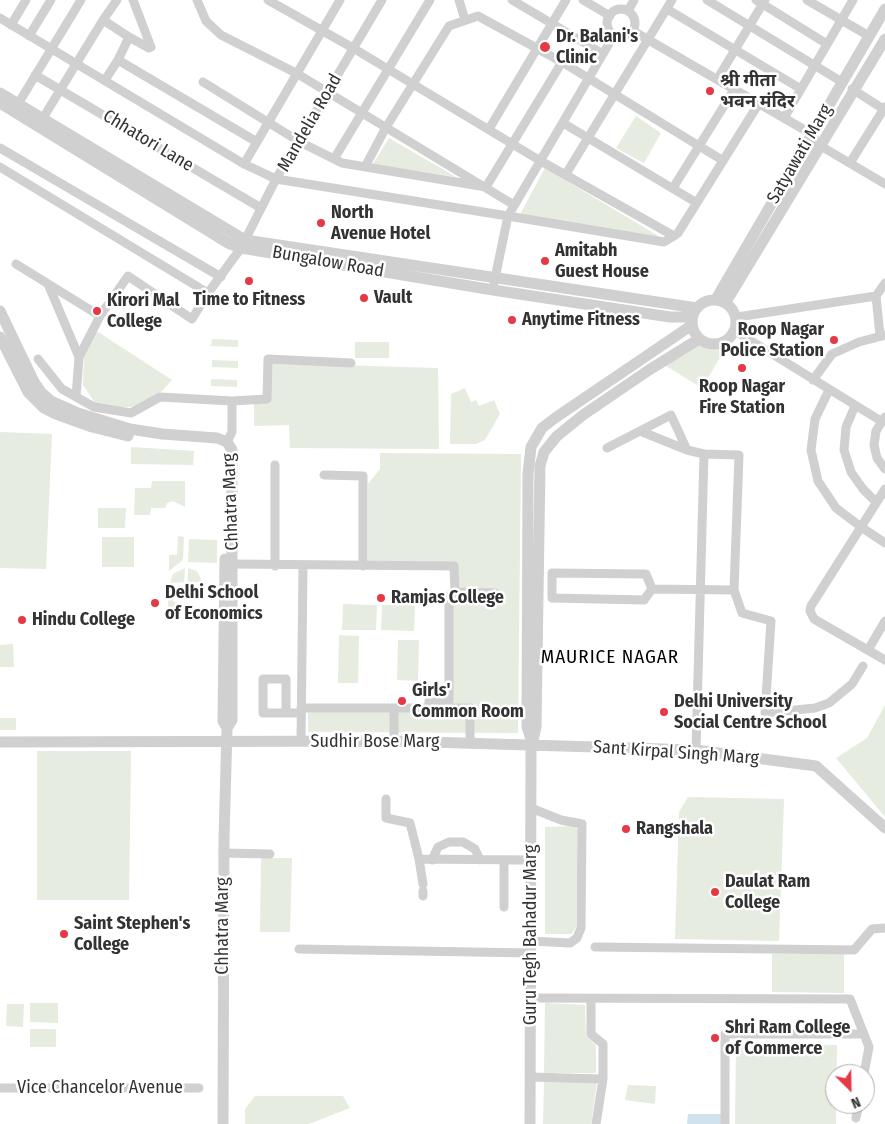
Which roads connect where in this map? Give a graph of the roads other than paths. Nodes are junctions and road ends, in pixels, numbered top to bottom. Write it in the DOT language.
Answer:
graph roads {
  1 [pos="26,0"];
  2 [pos="51,0"];
  3 [pos="81,0"];
  4 [pos="117,0"];
  5 [pos="133,0"];
  6 [pos="197,0"];
  7 [pos="268,0"];
  8 [pos="340,0"];
  9 [pos="382,0"];
  10 [pos="430,0"];
  11 [pos="459,0"];
  12 [pos="512,0"];
  13 [pos="566,0"];
  14 [pos="583,0"];
  15 [pos="634,0"];
  16 [pos="672,0"];
  17 [pos="707,0"];
  18 [pos="807,0"];
  19 [pos="853,0"];
  20 [pos="761,1"];
  21 [pos="597,3"];
  22 [pos="667,9"];
  23 [pos="885,10"];
  24 [pos="628,11"];
  25 [pos="610,16"];
  26 [pos="0,18"];
  27 [pos="103,20"];
  28 [pos="465,20"];
  29 [pos="841,20"];
  30 [pos="552,24"];
  31 [pos="11,25"];
  32 [pos="749,26"];
  33 [pos="321,30"];
  34 [pos="633,31"];
  35 [pos="614,35"];
  36 [pos="29,36"];
  37 [pos="869,36"];
  38 [pos="129,37"];
  39 [pos="649,38"];
  40 [pos="885,39"];
  41 [pos="827,44"];
  42 [pos="354,48"];
  43 [pos="536,48"];
  44 [pos="51,50"];
  45 [pos="735,50"];
  46 [pos="603,54"];
  47 [pos="118,60"];
  48 [pos="562,62"];
  49 [pos="76,64"];
  50 [pos="815,64"];
  51 [pos="388,69"];
  52 [pos="296,73"];
  53 [pos="35,75"];
  54 [pos="589,78"];
  55 [pos="718,78"];
  56 [pos="105,80"];
  57 [pos="202,82"];
  58 [pos="842,82"];
  59 [pos="413,84"];
  60 [pos="60,88"];
  61 [pos="735,88"];
  62 [pos="801,89"];
  63 [pos="852,89"];
  64 [pos="0,93"];
  65 [pos="327,94"];
  66 [pos="614,95"];
  67 [pos="0,103"];
  68 [pos="758,103"];
  69 [pos="18,104"];
  70 [pos="884,109"];
  71 [pos="362,115"];
  72 [pos="43,118"];
  73 [pos="784,118"];
  74 [pos="269,122"];
  75 [pos="563,122"];
  76 [pos="385,129"];
  77 [pos="489,129"];
  78 [pos="812,135"];
  79 [pos="588,138"];
  80 [pos="257,142"];
  81 [pos="300,142"];
  82 [pos="513,143"];
  83 [pos="699,145"];
  84 [pos="819,145"];
  85 [pos="0,148"];
  86 [pos="334,159"];
  87 [pos="539,160"];
  88 [pos="722,160"];
  89 [pos="850,163"];
  90 [pos="244,164"];
  91 [pos="365,166"];
  92 [pos="0,168"];
  93 [pos="566,174"];
  94 [pos="276,180"];
  95 [pos="885,184"];
  96 [pos="486,187"];
  97 [pos="672,188"];
  98 [pos="696,202"];
  99 [pos="514,206"];
  100 [pos="261,208"];
  101 [pos="508,216"];
  102 [pos="674,236"];
  103 [pos="243,244"];
  104 [pos="16,264"];
  105 [pos="221,277"];
  106 [pos="495,277"];
  107 [pos="885,283"];
  108 [pos="48,284"];
  109 [pos="493,290"];
  110 [pos="208,293"];
  111 [pos="876,296"];
  112 [pos="721,301"];
  113 [pos="0,310"];
  114 [pos="100,316"];
  115 [pos="694,317"];
  116 [pos="737,317"];
  117 [pos="735,330"];
  118 [pos="882,335"];
  119 [pos="0,337"];
  120 [pos="700,339"];
  121 [pos="79,357"];
  122 [pos="38,359"];
  123 [pos="350,363"];
  124 [pos="813,380"];
  125 [pos="829,390"];
  126 [pos="76,397"];
  127 [pos="232,401"];
  128 [pos="855,406"];
  129 [pos="89,416"];
  130 [pos="883,419"];
  131 [pos="640,431"];
  132 [pos="227,442"];
  133 [pos="607,448"];
  134 [pos="687,450"];
  135 [pos="704,454"];
  136 [pos="276,465"];
  137 [pos="885,469"];
  138 [pos="324,476"];
  139 [pos="885,489"];
  140 [pos="876,502"];
  141 [pos="860,527"];
  142 [pos="885,543"];
  143 [pos="232,564"];
  144 [pos="275,566"];
  145 [pos="303,566"];
  146 [pos="363,566"];
  147 [pos="652,588"];
  148 [pos="701,589"];
  149 [pos="734,590"];
  150 [pos="455,592"];
  151 [pos="495,593"];
  152 [pos="885,621"];
  153 [pos="868,650"];
  154 [pos="885,660"];
  155 [pos="863,666"];
  156 [pos="394,708"];
  157 [pos="429,708"];
  158 [pos="301,711"];
  159 [pos="286,713"];
  160 [pos="227,728"];
  161 [pos="0,735"];
  162 [pos="222,740"];
  163 [pos="301,741"];
  164 [pos="394,741"];
  165 [pos="0,742"];
  166 [pos="470,743"];
  167 [pos="532,744"];
  168 [pos="696,750"];
  169 [pos="386,799"];
  170 [pos="531,808"];
  171 [pos="885,828"];
  172 [pos="224,853"];
  173 [pos="270,854"];
  174 [pos="419,859"];
  175 [pos="432,860"];
  176 [pos="480,860"];
  177 [pos="504,860"];
  178 [pos="531,860"];
  179 [pos="423,891"];
  180 [pos="504,907"];
  181 [pos="885,928"];
  182 [pos="531,941"];
  183 [pos="595,947"];
  184 [pos="300,949"];
  185 [pos="531,953"];
  186 [pos="531,998"];
  187 [pos="591,999"];
  188 [pos="864,1034"];
  189 [pos="866,1064"];
  190 [pos="530,1077"];
  191 [pos="603,1079"];
  192 [pos="0,1088"];
  193 [pos="200,1088"];
  194 [pos="857,1114"];
  195 [pos="856,1118"];
  196 [pos="223,1124"];
  197 [pos="530,1124"];
  198 [pos="596,1124"];
  199 [pos="725,1124"];
  1 -- 31 [label="street"];
  2 -- 36 [label="street"];
  3 -- 44 [label="street"];
  4 -- 27 [label="street"];
  5 -- 38 [label="street"];
  6 -- 52 [label="street"];
  7 -- 33 [label="street"];
  8 -- 33 [label="street"];
  9 -- 42 [label="street, Mandelia Road"];
  10 -- 51 [label="street"];
  11 -- 28 [label="street"];
  12 -- 30 [label="street"];
  13 -- 30 [label="street"];
  14 -- 21 [label="street"];
  15 -- 24 [label="street"];
  16 -- 22 [label="street"];
  17 -- 32 [label="street"];
  18 -- 29 [label="street"];
  19 -- 29 [label="street"];
  20 -- 32 [label="street"];
  20 -- 41 [label="street"];
  21 -- 25 [label="street"];
  22 -- 39 [label="street"];
  22 -- 45 [label="street"];
  23 -- 37 [label="street, Satyawati Marg"];
  24 -- 25 [label="street"];
  24 -- 34 [label="street"];
  25 -- 35 [label="street"];
  26 -- 31 [label="street"];
  27 -- 38 [label="street"];
  27 -- 49 [label="street"];
  28 -- 43 [label="street"];
  28 -- 59 [label="street"];
  29 -- 37 [label="street"];
  29 -- 41 [label="street"];
  30 -- 43 [label="street"];
  30 -- 46 [label="street"];
  31 -- 36 [label="street"];
  32 -- 45 [label="street"];
  32 -- 50 [label="street"];
  33 -- 42 [label="street"];
  33 -- 52 [label="street"];
  34 -- 35 [label="street"];
  34 -- 39 [label="street"];
  35 -- 46 [label="street"];
  36 -- 44 [label="street"];
  37 -- 58 [label="street, Satyawati Marg"];
  38 -- 47 [label="street"];
  39 -- 55 [label="street"];
  39 -- 66 [label="street"];
  40 -- 63 [label="street, Satyawati Marg"];
  41 -- 50 [label="street"];
  42 -- 51 [label="street"];
  42 -- 65 [label="street, Mandelia Road"];
  43 -- 48 [label="street"];
  43 -- 77 [label="street"];
  44 -- 49 [label="street"];
  44 -- 53 [label="street"];
  45 -- 55 [label="street"];
  45 -- 62 [label="street"];
  46 -- 54 [label="street"];
  47 -- 56 [label="street"];
  47 -- 80 [label="street"];
  48 -- 54 [label="street"];
  48 -- 82 [label="street"];
  49 -- 56 [label="street"];
  49 -- 60 [label="street"];
  50 -- 58 [label="street"];
  50 -- 62 [label="street"];
  51 -- 59 [label="street"];
  51 -- 71 [label="street"];
  52 -- 65 [label="street"];
  52 -- 74 [label="street"];
  53 -- 60 [label="street, Chhatori Lane"];
  53 -- 69 [label="street"];
  54 -- 66 [label="street"];
  54 -- 75 [label="street"];
  55 -- 61 [label="street"];
  56 -- 90 [label="street"];
  57 -- 74 [label="street"];
  58 -- 78 [label="street, Satyawati Marg"];
  59 -- 76 [label="street"];
  59 -- 77 [label="street"];
  60 -- 72 [label="street"];
  60 -- 100 [label="street, Chhatori Lane"];
  61 -- 68 [label="street"];
  61 -- 83 [label="street"];
  62 -- 73 [label="street"];
  63 -- 70 [label="street"];
  63 -- 84 [label="street, Satyawati Marg"];
  64 -- 69 [label="street"];
  65 -- 71 [label="street"];
  65 -- 81 [label="street, Mandelia Road"];
  66 -- 79 [label="street"];
  66 -- 83 [label="street"];
  67 -- 103 [label="street, Bungalow Road"];
  68 -- 73 [label="street"];
  68 -- 88 [label="street"];
  69 -- 72 [label="street"];
  70 -- 89 [label="street"];
  71 -- 76 [label="street"];
  71 -- 86 [label="street"];
  72 -- 103 [label="street"];
  73 -- 78 [label="street"];
  74 -- 80 [label="street"];
  74 -- 81 [label="street"];
  75 -- 79 [label="street"];
  75 -- 87 [label="street"];
  76 -- 91 [label="street"];
  76 -- 96 [label="street"];
  77 -- 82 [label="street"];
  78 -- 84 [label="street"];
  78 -- 112 [label="street, Satyawati Marg"];
  79 -- 93 [label="street"];
  79 -- 97 [label="street"];
  80 -- 90 [label="street"];
  81 -- 86 [label="street"];
  81 -- 94 [label="street, Mandelia Road"];
  82 -- 87 [label="street"];
  82 -- 96 [label="street"];
  83 -- 88 [label="street"];
  83 -- 97 [label="street"];
  84 -- 89 [label="street"];
  84 -- 112 [label="street, Satyawati Marg"];
  85 -- 105 [label="street"];
  86 -- 91 [label="street"];
  87 -- 93 [label="street"];
  87 -- 99 [label="street"];
  88 -- 98 [label="street"];
  89 -- 95 [label="street"];
  90 -- 94 [label="street"];
  91 -- 96 [label="street"];
  92 -- 110 [label="street"];
  93 -- 102 [label="street"];
  94 -- 100 [label="street, Mandelia Road"];
  94 -- 101 [label="street"];
  96 -- 99 [label="street"];
  97 -- 98 [label="street"];
  98 -- 102 [label="street"];
  99 -- 101 [label="street"];
  100 -- 103 [label="street, Mandelia Road"];
  101 -- 102 [label="street"];
  101 -- 106 [label="street"];
  103 -- 105 [label="street, Mandelia Road"];
  103 -- 106 [label="street"];
  103 -- 109 [label="street, Bungalow Road"];
  104 -- 108 [label="street"];
  105 -- 110 [label="street, Mandelia Road"];
  106 -- 109 [label="street"];
  106 -- 115 [label="street"];
  107 -- 111 [label="street"];
  108 -- 114 [label="street"];
  108 -- 121 [label="street"];
  109 -- 115 [label="street, Bungalow Road"];
  110 -- 114 [label="street, Mandelia Road"];
  111 -- 116 [label="street"];
  111 -- 118 [label="street"];
  112 -- 115 [label="street"];
  112 -- 116 [label="street"];
  113 -- 129 [label="street, Chhatra Marg"];
  114 -- 121 [label="street"];
  115 -- 120 [label="street"];
  115 -- 167 [label="street, Guru Tegh Bahadur Marg"];
  116 -- 117 [label="street"];
  117 -- 120 [label="street"];
  117 -- 124 [label="street"];
  118 -- 124 [label="street"];
  119 -- 129 [label="street, Chhatra Marg"];
  120 -- 167 [label="street, Guru Tegh Bahadur Marg"];
  121 -- 126 [label="street"];
  122 -- 126 [label="street"];
  123 -- 127 [label="street"];
  124 -- 125 [label="street"];
  125 -- 128 [label="street"];
  125 -- 141 [label="street"];
  126 -- 129 [label="street"];
  127 -- 129 [label="street"];
  127 -- 132 [label="street"];
  128 -- 130 [label="street"];
  128 -- 140 [label="street"];
  129 -- 132 [label="street, Chhatra Marg"];
  129 -- 160 [label="street, Chhatra Marg"];
  130 -- 137 [label="street"];
  131 -- 133 [label="street"];
  131 -- 134 [label="street"];
  131 -- 134 [label="street"];
  132 -- 143 [label="street, Chhatra Marg"];
  134 -- 135 [label="street"];
  135 -- 148 [label="street"];
  135 -- 149 [label="street"];
  136 -- 144 [label="street"];
  138 -- 146 [label="street"];
  139 -- 140 [label="street"];
  140 -- 141 [label="street"];
  141 -- 142 [label="street"];
  141 -- 153 [label="street"];
  143 -- 144 [label="street"];
  143 -- 160 [label="street, Chhatra Marg"];
  144 -- 145 [label="street"];
  145 -- 146 [label="street"];
  145 -- 158 [label="street"];
  146 -- 150 [label="street"];
  147 -- 147 [label="street"];
  147 -- 148 [label="street"];
  148 -- 149 [label="street"];
  148 -- 168 [label="street"];
  149 -- 155 [label="street"];
  150 -- 151 [label="street"];
  150 -- 157 [label="street"];
  152 -- 153 [label="street"];
  153 -- 154 [label="street"];
  156 -- 157 [label="street"];
  156 -- 158 [label="street"];
  156 -- 164 [label="street"];
  157 -- 166 [label="street"];
  158 -- 159 [label="street"];
  158 -- 163 [label="street"];
  159 -- 159 [label="street"];
  160 -- 162 [label="street, Chhatra Marg"];
  161 -- 162 [label="street, Sudhir Bose Marg"];
  162 -- 163 [label="street, Sudhir Bose Marg"];
  162 -- 165 [label="street, Sudhir Bose Marg"];
  162 -- 172 [label="street, Chhatra Marg"];
  163 -- 164 [label="street, Sudhir Bose Marg"];
  164 -- 166 [label="street, Sudhir Bose Marg"];
  166 -- 167 [label="street, Sudhir Bose Marg"];
  167 -- 168 [label="street, Sant Kirpal Singh Marg"];
  167 -- 170 [label="street, Guru Tegh Bahadur Marg"];
  168 -- 171 [label="street, Sant Kirpal Singh Marg"];
  169 -- 174 [label="street"];
  170 -- 178 [label="street, Guru Tegh Bahadur Marg"];
  170 -- 182 [label="street"];
  172 -- 173 [label="street"];
  172 -- 196 [label="street, Chhatra Marg"];
  174 -- 175 [label="street"];
  174 -- 179 [label="street"];
  175 -- 176 [label="street"];
  175 -- 176 [label="street"];
  176 -- 177 [label="street"];
  177 -- 178 [label="street"];
  177 -- 180 [label="street"];
  178 -- 182 [label="street, Guru Tegh Bahadur Marg"];
  181 -- 183 [label="street"];
  182 -- 185 [label="street, Guru Tegh Bahadur Marg"];
  184 -- 185 [label="street"];
  185 -- 186 [label="street, Guru Tegh Bahadur Marg"];
  186 -- 187 [label="street"];
  186 -- 190 [label="street, Guru Tegh Bahadur Marg"];
  187 -- 188 [label="street"];
  187 -- 191 [label="street"];
  188 -- 189 [label="street"];
  188 -- 199 [label="street"];
  190 -- 191 [label="street"];
  190 -- 197 [label="street, Guru Tegh Bahadur Marg"];
  191 -- 198 [label="street"];
  192 -- 193 [label="street, Vice Chancelor Avenue"];
  194 -- 195 [label="street"];
}
